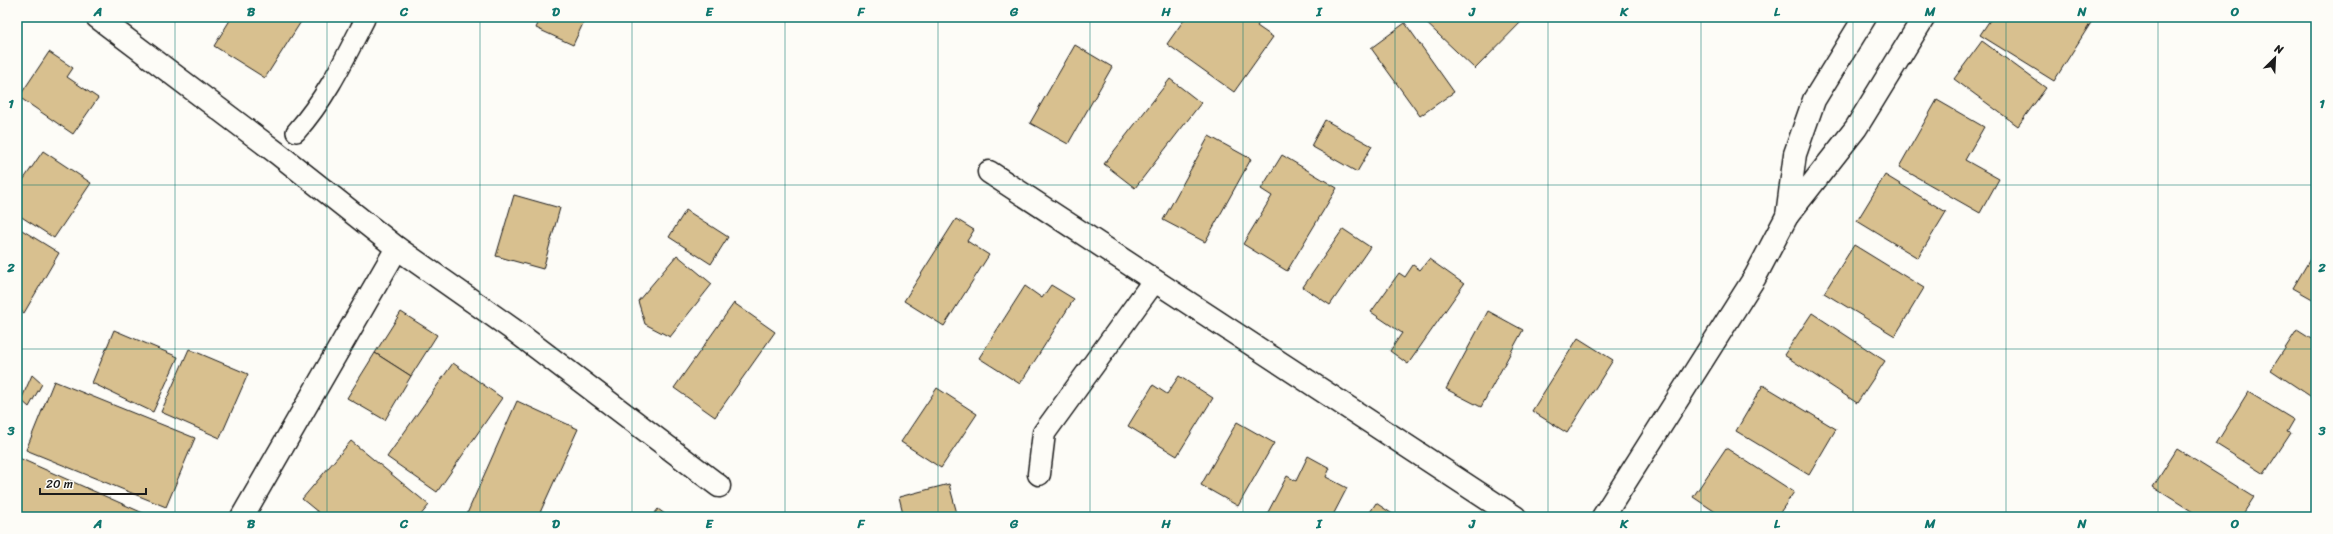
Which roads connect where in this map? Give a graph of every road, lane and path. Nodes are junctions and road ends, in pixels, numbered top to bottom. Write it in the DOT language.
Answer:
graph roads {
  1 [pos="97,17"];
  2 [pos="1865,17"];
  3 [pos="1924,17"];
  4 [pos="365,19"];
  5 [pos="296,132"];
  6 [pos="989,172"];
  7 [pos="1787,216"];
  8 [pos="398,248"];
  9 [pos="1154,281"];
  10 [pos="1039,474"];
  11 [pos="719,486"];
  12 [pos="242,517"];
  13 [pos="1515,517"];
  14 [pos="1603,517"];
  1 -- 8 [label="street"];
  2 -- 7 [label="street"];
  3 -- 7 [label="street"];
  4 -- 5 [label="lane"];
  6 -- 9 [label="street"];
  7 -- 14 [label="street"];
  8 -- 11 [label="street"];
  8 -- 12 [label="street"];
  9 -- 10 [label="street"];
  9 -- 13 [label="street"];
}
